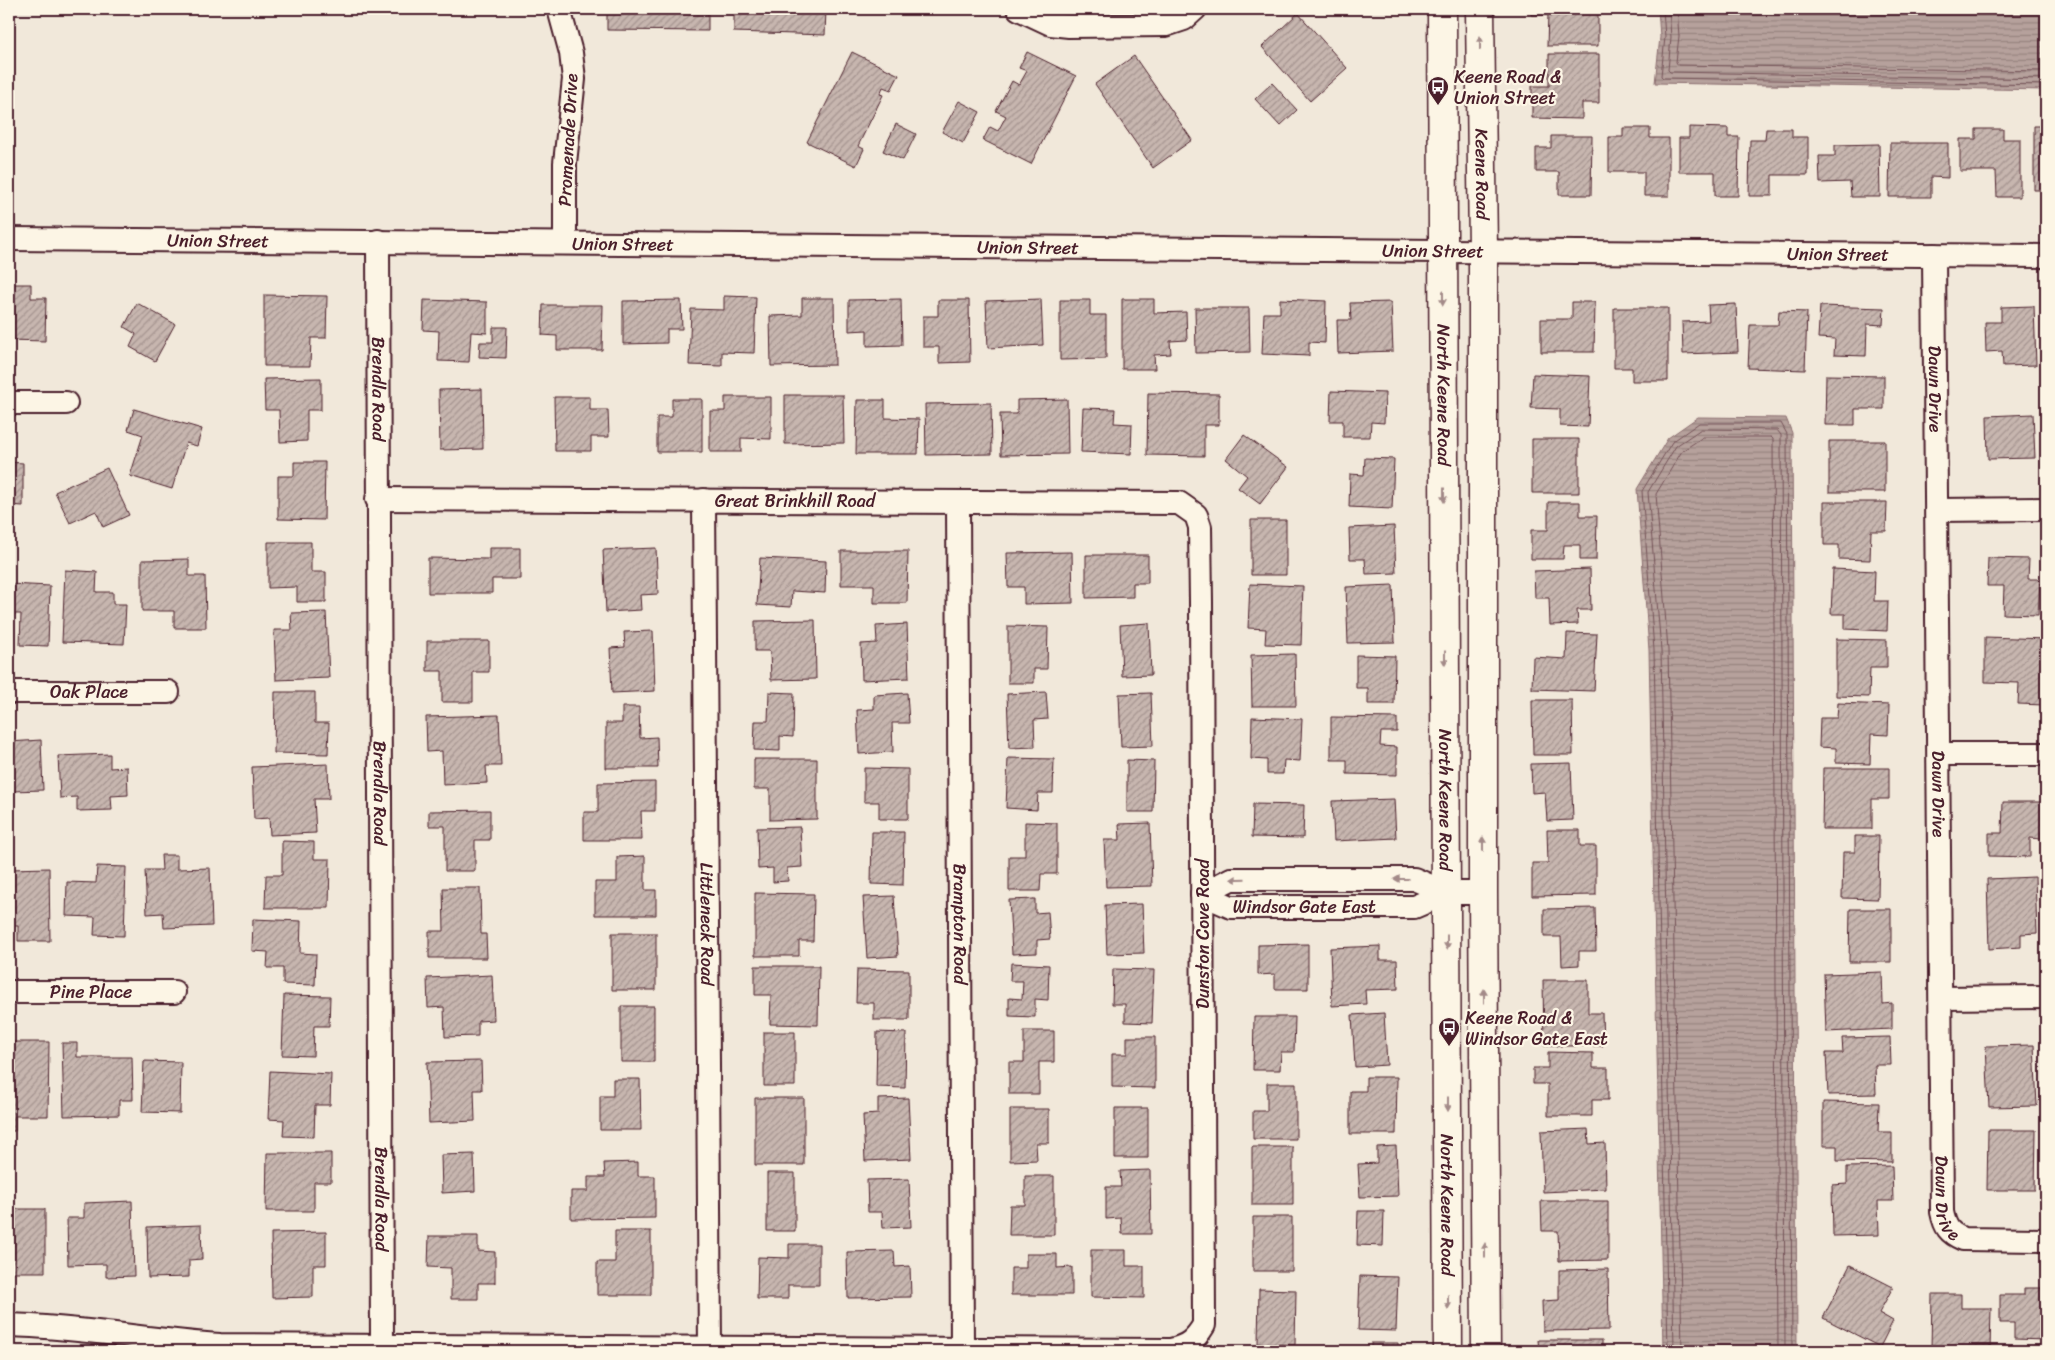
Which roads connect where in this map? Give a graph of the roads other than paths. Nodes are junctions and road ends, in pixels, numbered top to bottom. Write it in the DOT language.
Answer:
graph roads {
  1 [pos="559,9"];
  2 [pos="1019,9"];
  3 [pos="1195,9"];
  4 [pos="1442,9"];
  5 [pos="1458,9"];
  6 [pos="1480,9"];
  7 [pos="9,239"];
  8 [pos="378,241"];
  9 [pos="565,242"];
  10 [pos="1443,249"];
  11 [pos="1483,250"];
  12 [pos="1934,256"];
  13 [pos="2046,256"];
  14 [pos="9,403"];
  15 [pos="66,404"];
  16 [pos="378,500"];
  17 [pos="704,500"];
  18 [pos="958,502"];
  19 [pos="2046,509"];
  20 [pos="1937,510"];
  21 [pos="1200,527"];
  22 [pos="9,692"];
  23 [pos="168,692"];
  24 [pos="1483,709"];
  25 [pos="1940,754"];
  26 [pos="2046,754"];
  27 [pos="1447,893"];
  28 [pos="1483,893"];
  29 [pos="1202,894"];
  30 [pos="9,992"];
  31 [pos="174,992"];
  32 [pos="2046,997"];
  33 [pos="1941,998"];
  34 [pos="2046,1240"];
  35 [pos="9,1325"];
  36 [pos="382,1345"];
  37 [pos="710,1346"];
  38 [pos="962,1348"];
  39 [pos="1448,1351"];
  40 [pos="1486,1351"];
  1 -- 9 [label="street, Promenade Drive"];
  2 -- 3 [label="street"];
  4 -- 10 [label="main road"];
  5 -- 11 [label="main road"];
  11 -- 6 [label="main road, Keene Road, one-way"];
  7 -- 8 [label="street, Union Street"];
  8 -- 9 [label="street, Union Street"];
  8 -- 16 [label="street, Brendla Road"];
  9 -- 10 [label="street, Union Street"];
  10 -- 11 [label="street, Union Street"];
  10 -- 24 [label="main road"];
  10 -- 27 [label="main road, North Keene Road, one-way"];
  11 -- 12 [label="street, Union Street"];
  11 -- 24 [label="main road, North Keene Road"];
  12 -- 13 [label="street, Union Street"];
  12 -- 20 [label="street, Dawn Drive"];
  14 -- 15 [label="street"];
  16 -- 17 [label="street, Great Brinkhill Road"];
  16 -- 36 [label="street, Brendla Road"];
  17 -- 18 [label="street, Great Brinkhill Road"];
  17 -- 37 [label="street, Littleneck Road"];
  18 -- 21 [label="street, Great Brinkhill Road"];
  18 -- 38 [label="street, Brampton Road"];
  19 -- 20 [label="street"];
  20 -- 25 [label="street, Dawn Drive"];
  21 -- 29 [label="street, Dunston Cove Road"];
  22 -- 23 [label="street, Oak Place"];
  28 -- 24 [label="main road, North Keene Road, one-way"];
  25 -- 26 [label="street"];
  25 -- 33 [label="street, Dawn Drive"];
  27 -- 28 [label="street, Windsor Gate East"];
  27 -- 29 [label="street, Windsor Gate East"];
  27 -- 39 [label="main road, North Keene Road, one-way"];
  40 -- 28 [label="main road, North Keene Road, one-way"];
  29 -- 38 [label="street, Dunston Cove Road"];
  30 -- 31 [label="street, Pine Place"];
  32 -- 33 [label="street"];
  33 -- 34 [label="street, Dawn Drive"];
  35 -- 36 [label="street"];
  36 -- 37 [label="street"];
  37 -- 38 [label="street"];
}
